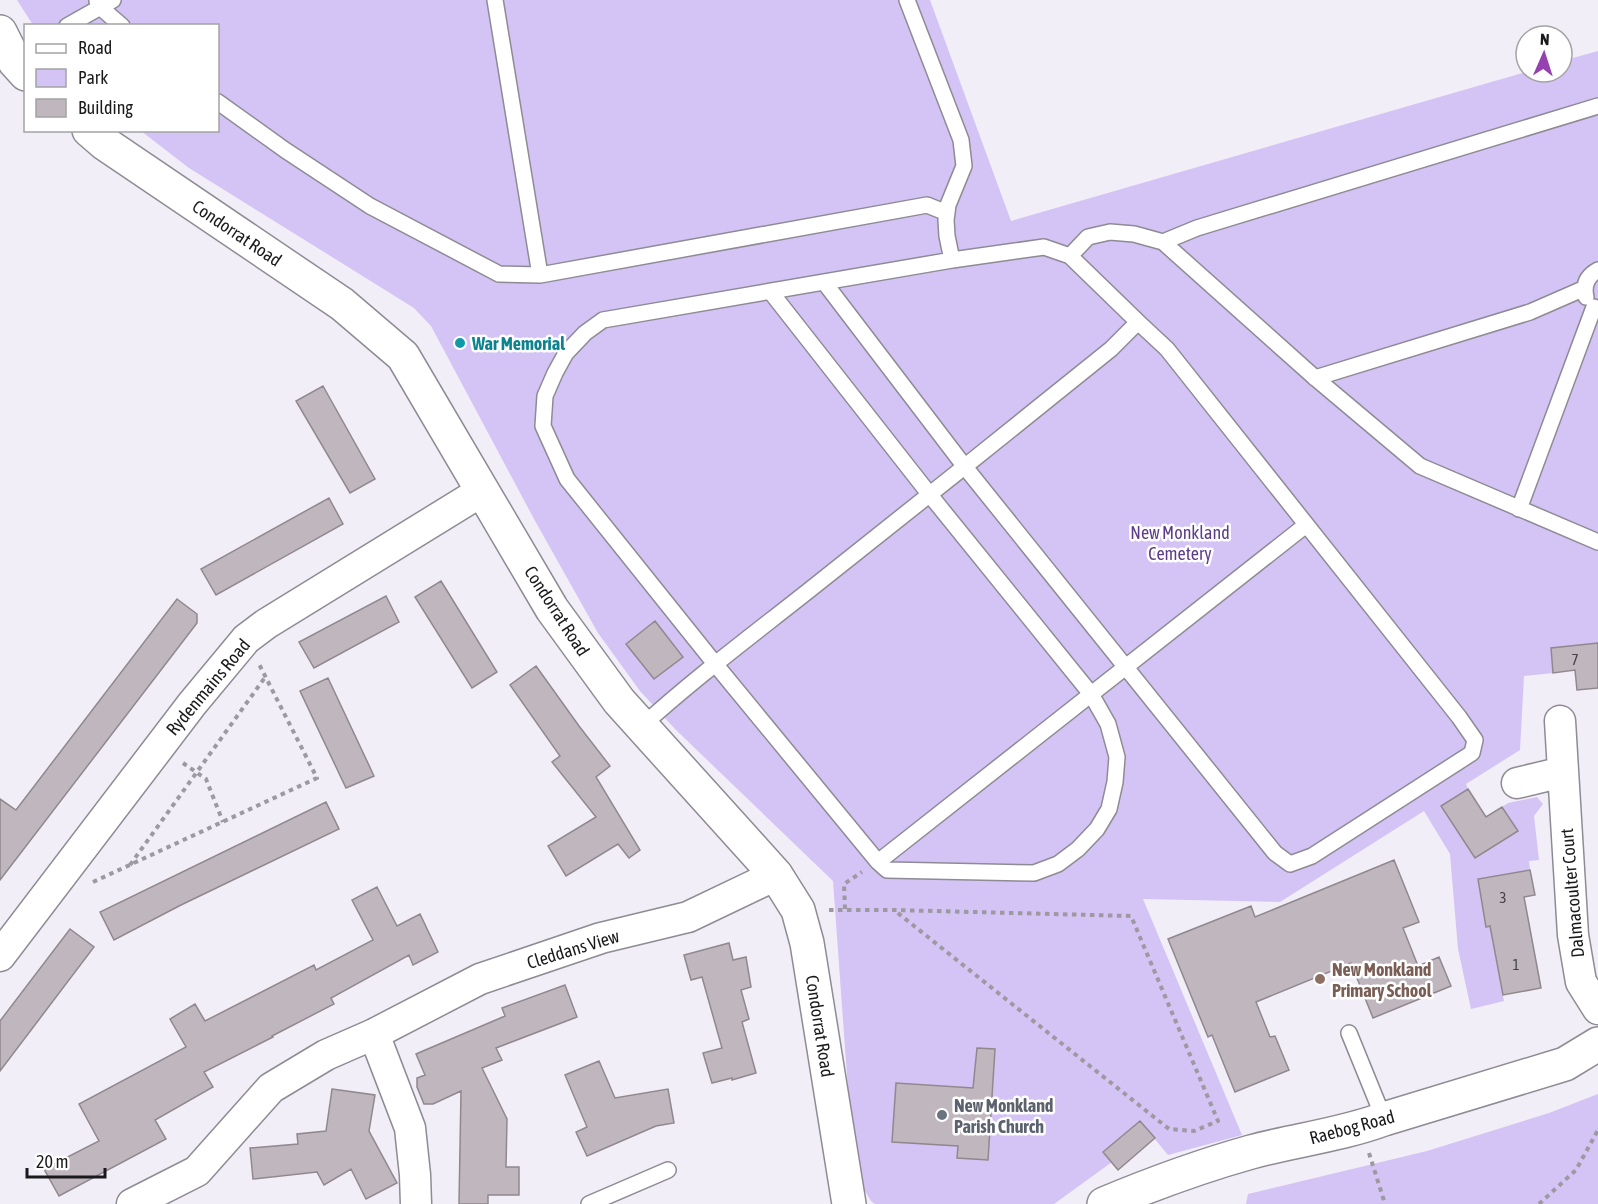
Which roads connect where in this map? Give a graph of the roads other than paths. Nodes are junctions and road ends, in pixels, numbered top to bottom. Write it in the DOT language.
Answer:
graph roads {
  1 [pos="495,0"];
  2 [pos="907,0"];
  3 [pos="103,2"];
  4 [pos="70,24"];
  5 [pos="120,24"];
  6 [pos="0,32"];
  7 [pos="22,63"];
  8 [pos="219,103"];
  9 [pos="1598,106"];
  10 [pos="91,132"];
  11 [pos="947,213"];
  12 [pos="1163,242"];
  13 [pos="1070,256"];
  14 [pos="952,260"];
  15 [pos="1598,270"];
  16 [pos="540,275"];
  17 [pos="824,282"];
  18 [pos="1585,288"];
  19 [pos="770,291"];
  20 [pos="1596,308"];
  21 [pos="1138,322"];
  22 [pos="1315,378"];
  23 [pos="964,467"];
  24 [pos="482,491"];
  25 [pos="930,495"];
  26 [pos="1519,509"];
  27 [pos="1306,525"];
  28 [pos="1598,542"];
  29 [pos="716,665"];
  30 [pos="1125,667"];
  31 [pos="1091,694"];
  32 [pos="1560,722"];
  33 [pos="641,727"];
  34 [pos="1563,772"];
  35 [pos="1517,783"];
  36 [pos="878,862"];
  37 [pos="776,875"];
  38 [pos="0,956"];
  39 [pos="1598,1009"];
  40 [pos="1349,1033"];
  41 [pos="374,1034"];
  42 [pos="1598,1044"];
  43 [pos="1372,1123"];
  44 [pos="668,1170"];
  45 [pos="132,1204"];
  46 [pos="416,1204"];
  47 [pos="590,1204"];
  48 [pos="849,1204"];
  49 [pos="1104,1204"];
  1 -- 16 [label="lane"];
  2 -- 11 [label="lane"];
  3 -- 4 [label="lane"];
  3 -- 5 [label="lane"];
  6 -- 7 [label="main road"];
  8 -- 16 [label="lane"];
  9 -- 12 [label="lane"];
  10 -- 24 [label="main road, Condorrat Road"];
  11 -- 14 [label="lane"];
  11 -- 16 [label="lane"];
  12 -- 13 [label="lane"];
  12 -- 22 [label="lane"];
  13 -- 14 [label="lane"];
  13 -- 21 [label="lane"];
  14 -- 17 [label="lane"];
  15 -- 18 [label="lane"];
  17 -- 19 [label="lane"];
  17 -- 23 [label="lane"];
  18 -- 20 [label="lane"];
  18 -- 22 [label="lane"];
  19 -- 25 [label="lane"];
  19 -- 29 [label="lane"];
  20 -- 26 [label="lane"];
  21 -- 23 [label="lane"];
  21 -- 27 [label="lane"];
  22 -- 26 [label="lane"];
  23 -- 25 [label="lane"];
  23 -- 30 [label="lane"];
  24 -- 33 [label="main road, Condorrat Road"];
  24 -- 38 [label="street, Rydenmains Road"];
  25 -- 29 [label="lane"];
  25 -- 31 [label="lane"];
  26 -- 28 [label="lane"];
  27 -- 30 [label="lane"];
  27 -- 30 [label="lane"];
  29 -- 33 [label="lane"];
  29 -- 36 [label="lane"];
  30 -- 31 [label="lane"];
  31 -- 36 [label="lane"];
  31 -- 36 [label="lane"];
  32 -- 34 [label="street, Dalmacoulter Court"];
  33 -- 37 [label="main road, Condorrat Road"];
  34 -- 35 [label="street"];
  34 -- 39 [label="street, Dalmacoulter Court"];
  37 -- 41 [label="street, Cleddans View"];
  37 -- 48 [label="main road, Condorrat Road"];
  40 -- 43 [label="lane"];
  41 -- 45 [label="street, Cleddans View"];
  41 -- 46 [label="street"];
  42 -- 43 [label="main road, Raebog Road"];
  43 -- 49 [label="main road, Raebog Road"];
  44 -- 47 [label="lane"];
}
